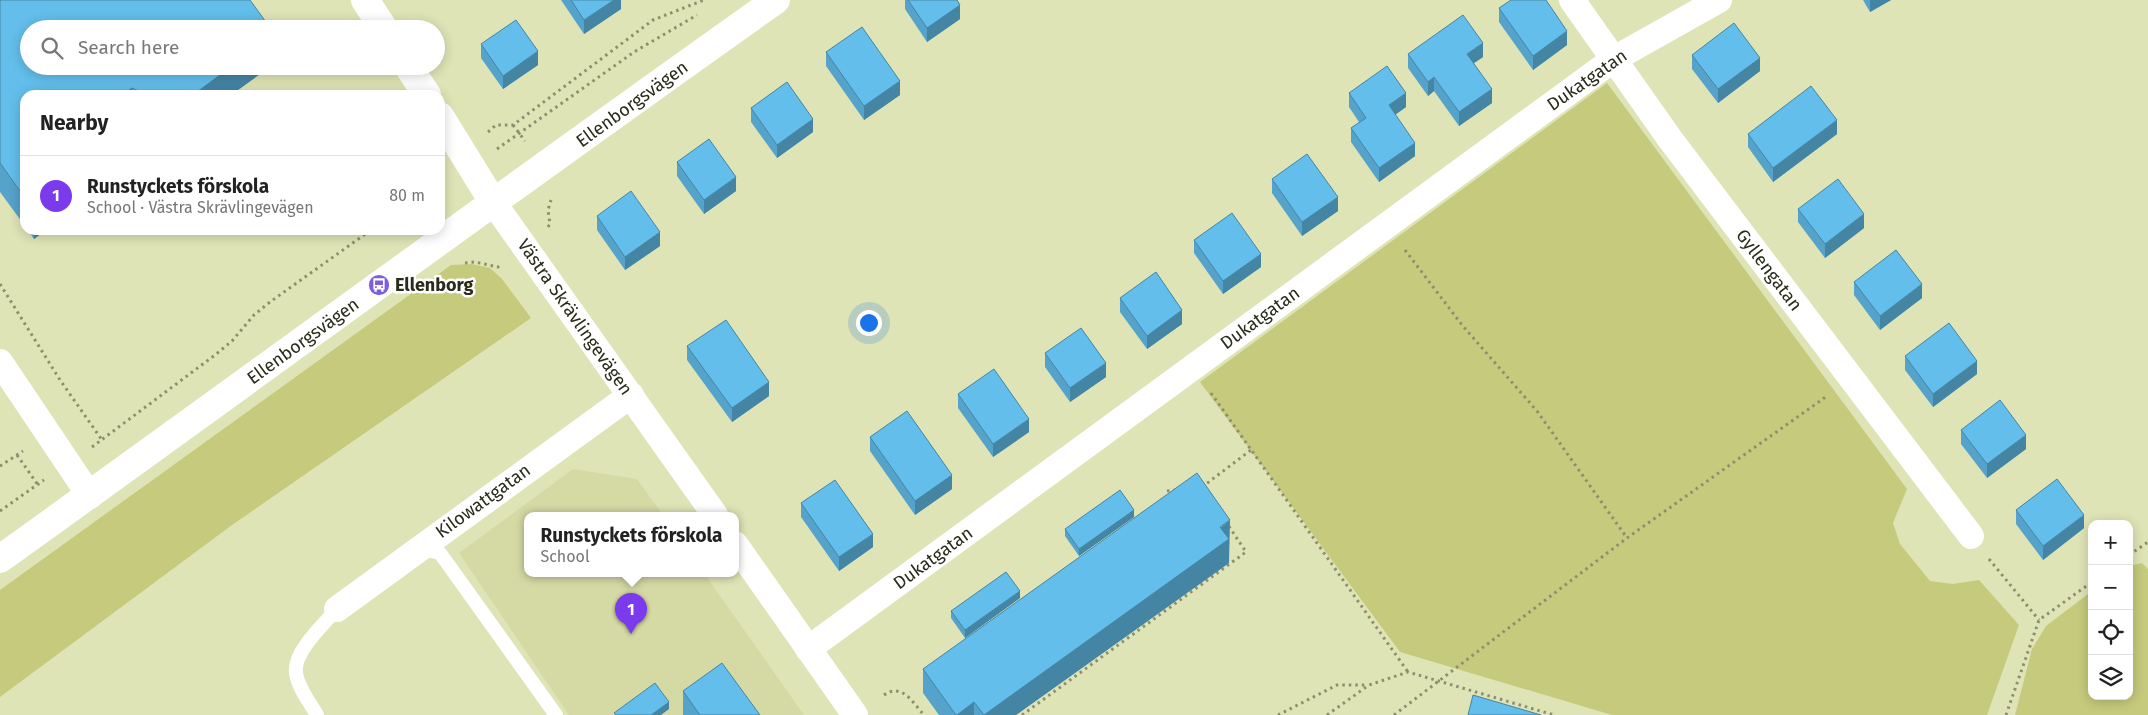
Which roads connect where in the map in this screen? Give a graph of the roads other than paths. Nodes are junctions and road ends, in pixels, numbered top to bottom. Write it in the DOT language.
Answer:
graph roads {
  1 [pos="365,0"];
  2 [pos="776,0"];
  3 [pos="1572,0"];
  4 [pos="1719,0"];
  5 [pos="378,20"];
  6 [pos="1614,59"];
  7 [pos="414,75"];
  8 [pos="423,90"];
  9 [pos="445,124"];
  10 [pos="493,202"];
  11 [pos="0,362"];
  12 [pos="631,395"];
  13 [pos="90,496"];
  14 [pos="713,512"];
  15 [pos="1971,536"];
  16 [pos="418,548"];
  17 [pos="739,550"];
  18 [pos="0,559"];
  19 [pos="337,609"];
  20 [pos="808,649"];
  21 [pos="317,715"];
  22 [pos="556,715"];
  23 [pos="855,715"];
  1 -- 5 [label="street"];
  2 -- 10 [label="street, Ellenborgsvägen"];
  3 -- 6 [label="street, Gyllengatan"];
  4 -- 6 [label="street, Dukatgatan"];
  6 -- 15 [label="street, Gyllengatan"];
  6 -- 20 [label="street, Dukatgatan"];
  7 -- 8 [label="street"];
  9 -- 10 [label="street, Västra Skrävlingevägen"];
  10 -- 12 [label="street, Västra Skrävlingevägen"];
  10 -- 13 [label="street, Ellenborgsvägen"];
  11 -- 13 [label="street"];
  12 -- 14 [label="street, Västra Skrävlingevägen"];
  12 -- 16 [label="street, Kilowattgatan"];
  13 -- 18 [label="street, Ellenborgsvägen"];
  16 -- 19 [label="street, Kilowattgatan"];
  16 -- 22 [label="lane"];
  17 -- 20 [label="street"];
  19 -- 21 [label="lane"];
  20 -- 23 [label="street"];
}
